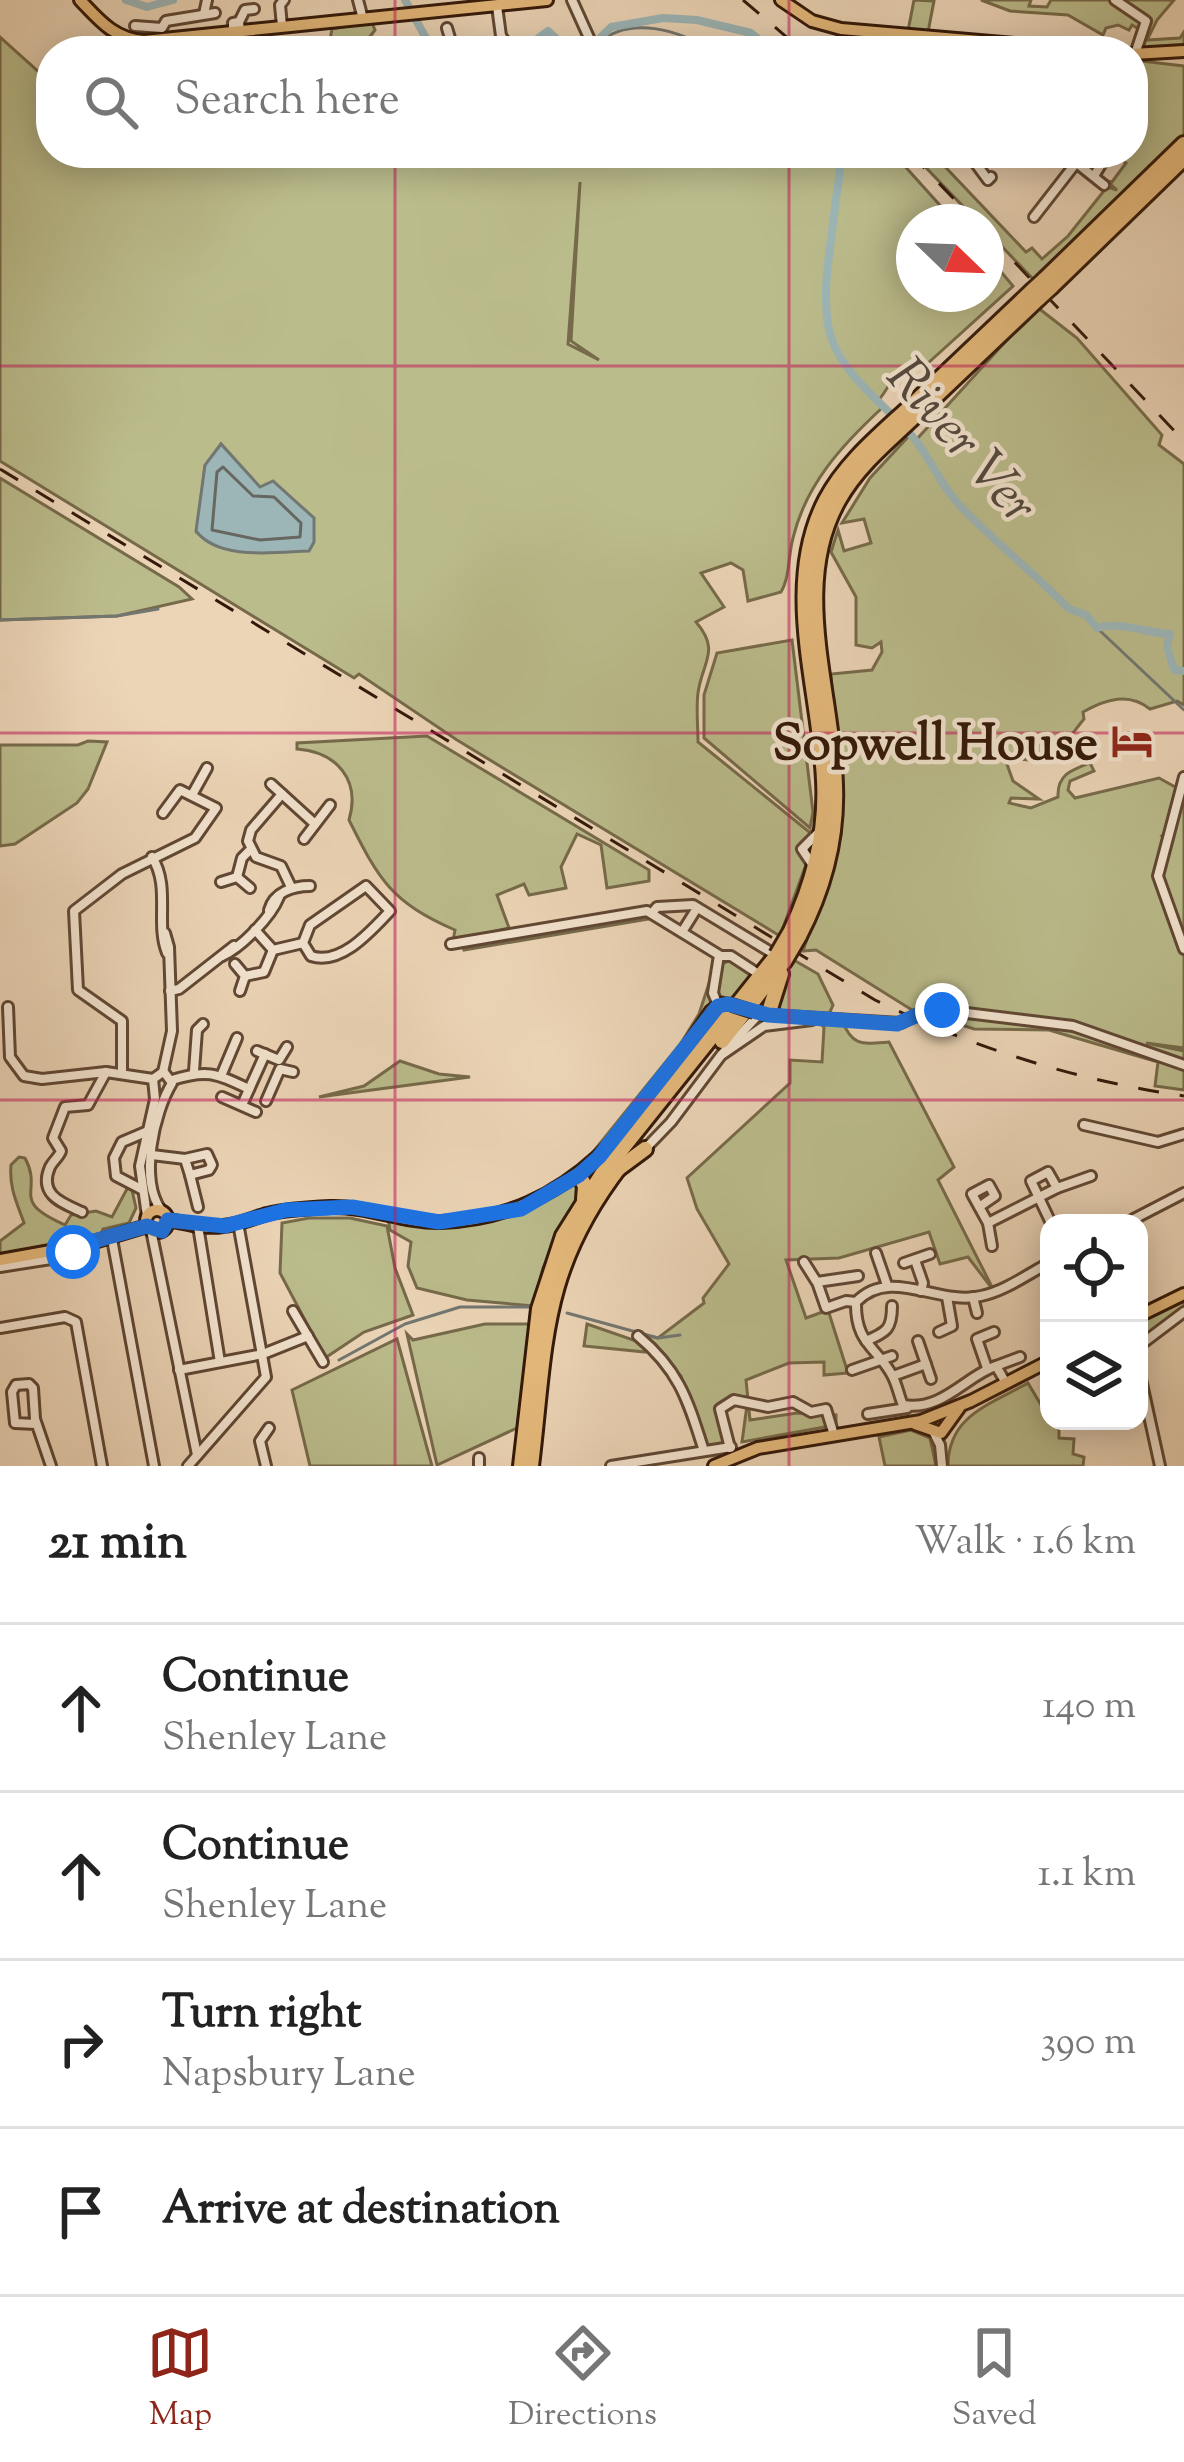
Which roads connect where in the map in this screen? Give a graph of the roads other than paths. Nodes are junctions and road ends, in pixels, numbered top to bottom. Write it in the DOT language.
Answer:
graph roads {
  1 [pos="80,0"];
  2 [pos="207,0"];
  3 [pos="284,0"];
  4 [pos="358,0"];
  5 [pos="548,0"];
  6 [pos="572,0"];
  7 [pos="781,0"];
  8 [pos="1114,0"];
  9 [pos="501,3"];
  10 [pos="445,4"];
  11 [pos="254,9"];
  12 [pos="363,19"];
  13 [pos="181,20"];
  14 [pos="135,26"];
  15 [pos="282,26"];
  16 [pos="447,28"];
  17 [pos="237,29"];
  18 [pos="124,36"];
  19 [pos="188,36"];
  20 [pos="194,36"];
  21 [pos="238,36"];
  22 [pos="449,36"];
  23 [pos="501,36"];
  24 [pos="588,36"];
  25 [pos="917,36"];
  26 [pos="1141,36"];
  27 [pos="1184,51"];
  28 [pos="1148,53"];
  29 [pos="1184,144"];
  30 [pos="1184,158"];
  31 [pos="982,168"];
  32 [pos="1072,168"];
  33 [pos="1083,168"];
  34 [pos="1099,168"];
  35 [pos="1094,176"];
  36 [pos="989,180"];
  37 [pos="1105,185"];
  38 [pos="1034,217"];
  39 [pos="1041,289"];
  40 [pos="900,423"];
  41 [pos="207,768"];
  42 [pos="1184,777"];
  43 [pos="271,784"];
  44 [pos="282,794"];
  45 [pos="192,795"];
  46 [pos="329,805"];
  47 [pos="163,813"];
  48 [pos="315,824"];
  49 [pos="304,839"];
  50 [pos="250,850"];
  51 [pos="152,857"];
  52 [pos="238,877"];
  53 [pos="221,882"];
  54 [pos="310,886"];
  55 [pos="291,887"];
  56 [pos="250,888"];
  57 [pos="693,906"];
  58 [pos="652,913"];
  59 [pos="255,930"];
  60 [pos="682,932"];
  61 [pos="795,933"];
  62 [pos="303,943"];
  63 [pos="451,944"];
  64 [pos="1184,949"];
  65 [pos="273,950"];
  66 [pos="777,955"];
  67 [pos="720,956"];
  68 [pos="235,964"];
  69 [pos="754,971"];
  70 [pos="245,976"];
  71 [pos="170,991"];
  72 [pos="240,992"];
  73 [pos="718,1006"];
  74 [pos="8,1007"];
  75 [pos="761,1013"];
  76 [pos="813,1016"];
  77 [pos="203,1024"];
  78 [pos="237,1038"];
  79 [pos="287,1047"];
  80 [pos="722,1054"];
  81 [pos="1184,1065"];
  82 [pos="194,1071"];
  83 [pos="106,1072"];
  84 [pos="163,1072"];
  85 [pos="293,1072"];
  86 [pos="122,1074"];
  87 [pos="256,1075"];
  88 [pos="221,1076"];
  89 [pos="274,1082"];
  90 [pos="154,1084"];
  91 [pos="170,1085"];
  92 [pos="249,1089"];
  93 [pos="222,1097"];
  94 [pos="266,1101"];
  95 [pos="242,1105"];
  96 [pos="256,1112"];
  97 [pos="1084,1125"];
  98 [pos="148,1131"];
  99 [pos="1184,1134"];
  100 [pos="645,1149"];
  101 [pos="152,1155"];
  102 [pos="185,1159"];
  103 [pos="610,1172"];
  104 [pos="190,1175"];
  105 [pos="1092,1177"];
  106 [pos="581,1178"];
  107 [pos="1057,1188"];
  108 [pos="145,1191"];
  109 [pos="1184,1193"];
  110 [pos="1038,1198"];
  111 [pos="584,1199"];
  112 [pos="198,1207"];
  113 [pos="979,1207"];
  114 [pos="82,1212"];
  115 [pos="1046,1214"];
  116 [pos="1143,1214"];
  117 [pos="238,1223"];
  118 [pos="988,1223"];
  119 [pos="156,1225"];
  120 [pos="198,1226"];
  121 [pos="112,1239"];
  122 [pos="992,1246"];
  123 [pos="876,1253"];
  124 [pos="930,1254"];
  125 [pos="915,1260"];
  126 [pos="804,1262"];
  127 [pos="0,1263"];
  128 [pos="904,1263"];
  129 [pos="1040,1268"];
  130 [pos="858,1276"];
  131 [pos="817,1282"];
  132 [pos="887,1285"];
  133 [pos="921,1292"];
  134 [pos="1184,1294"];
  135 [pos="947,1297"];
  136 [pos="973,1297"];
  137 [pos="861,1301"];
  138 [pos="892,1306"];
  139 [pos="293,1310"];
  140 [pos="977,1312"];
  141 [pos="1148,1312"];
  142 [pos="1184,1312"];
  143 [pos="0,1328"];
  144 [pos="939,1328"];
  145 [pos="994,1332"];
  146 [pos="308,1336"];
  147 [pos="638,1336"];
  148 [pos="1148,1339"];
  149 [pos="866,1341"];
  150 [pos="918,1341"];
  151 [pos="263,1354"];
  152 [pos="892,1356"];
  153 [pos="1020,1357"];
  154 [pos="879,1361"];
  155 [pos="220,1362"];
  156 [pos="323,1362"];
  157 [pos="926,1364"];
  158 [pos="1040,1366"];
  159 [pos="992,1367"];
  160 [pos="179,1370"];
  161 [pos="852,1370"];
  162 [pos="893,1377"];
  163 [pos="931,1379"];
  164 [pos="1006,1383"];
  165 [pos="912,1407"];
  166 [pos="1148,1411"];
  167 [pos="868,1414"];
  168 [pos="36,1424"];
  169 [pos="938,1427"];
  170 [pos="269,1428"];
  171 [pos="834,1435"];
  172 [pos="704,1451"];
  173 [pos="674,1454"];
  174 [pos="197,1455"];
  175 [pos="51,1466"];
  176 [pos="102,1466"];
  177 [pos="154,1466"];
  178 [pos="188,1466"];
  179 [pos="266,1466"];
  180 [pos="521,1466"];
  181 [pos="531,1466"];
  182 [pos="611,1466"];
  183 [pos="674,1466"];
  184 [pos="714,1466"];
  185 [pos="942,1466"];
  186 [pos="1160,1466"];
  1 -- 18 [label="main road"];
  2 -- 13 [label="street"];
  3 -- 15 [label="street"];
  4 -- 12 [label="street"];
  5 -- 9 [label="main road"];
  6 -- 24 [label="street"];
  7 -- 25 [label="main road"];
  8 -- 26 [label="street"];
  9 -- 10 [label="main road"];
  9 -- 23 [label="street"];
  10 -- 12 [label="main road"];
  11 -- 17 [label="street"];
  12 -- 15 [label="main road"];
  13 -- 14 [label="street"];
  13 -- 19 [label="street"];
  15 -- 17 [label="main road"];
  16 -- 22 [label="street"];
  17 -- 20 [label="main road"];
  17 -- 21 [label="street"];
  27 -- 28 [label="main road"];
  29 -- 39 [label="highway"];
  30 -- 39 [label="highway"];
  31 -- 36 [label="street"];
  32 -- 38 [label="street"];
  33 -- 35 [label="street"];
  34 -- 35 [label="street"];
  35 -- 37 [label="street"];
  39 -- 40 [label="highway"];
  40 -- 61 [label="highway"];
  40 -- 61 [label="highway"];
  41 -- 45 [label="street"];
  42 -- 64 [label="street"];
  43 -- 44 [label="street"];
  44 -- 48 [label="street"];
  44 -- 50 [label="street"];
  45 -- 47 [label="street"];
  45 -- 51 [label="street"];
  46 -- 48 [label="street"];
  48 -- 49 [label="street"];
  50 -- 52 [label="street"];
  50 -- 55 [label="street"];
  51 -- 71 [label="street"];
  51 -- 86 [label="street"];
  52 -- 53 [label="street"];
  52 -- 56 [label="street"];
  54 -- 55 [label="street"];
  55 -- 59 [label="street"];
  57 -- 58 [label="street"];
  57 -- 60 [label="street"];
  57 -- 66 [label="street"];
  58 -- 60 [label="street"];
  58 -- 63 [label="street"];
  59 -- 65 [label="street"];
  59 -- 71 [label="street"];
  60 -- 67 [label="street"];
  61 -- 66 [label="highway, bridge"];
  62 -- 62 [label="street"];
  62 -- 65 [label="street"];
  65 -- 70 [label="street"];
  66 -- 75 [label="highway"];
  66 -- 103 [label="highway"];
  67 -- 69 [label="street"];
  67 -- 73 [label="street"];
  68 -- 70 [label="street"];
  70 -- 72 [label="street"];
  71 -- 84 [label="street"];
  73 -- 75 [label="main road, bridge"];
  73 -- 106 [label="main road"];
  74 -- 83 [label="street"];
  75 -- 76 [label="street"];
  75 -- 80 [label="street"];
  76 -- 80 [label="street"];
  76 -- 81 [label="street, bridge"];
  77 -- 82 [label="street"];
  78 -- 88 [label="street"];
  79 -- 87 [label="street"];
  80 -- 100 [label="street"];
  82 -- 88 [label="street"];
  82 -- 91 [label="street"];
  83 -- 86 [label="street"];
  83 -- 114 [label="street"];
  84 -- 90 [label="street"];
  84 -- 91 [label="street"];
  85 -- 89 [label="street"];
  86 -- 90 [label="street"];
  87 -- 89 [label="street"];
  87 -- 92 [label="street"];
  88 -- 92 [label="street"];
  89 -- 94 [label="street"];
  90 -- 91 [label="street"];
  90 -- 98 [label="street"];
  91 -- 101 [label="street"];
  92 -- 95 [label="street"];
  93 -- 95 [label="street"];
  95 -- 96 [label="street"];
  97 -- 99 [label="street"];
  98 -- 108 [label="street"];
  98 -- 108 [label="street"];
  100 -- 103 [label="highway"];
  101 -- 102 [label="street"];
  101 -- 119 [label="street"];
  102 -- 104 [label="street"];
  102 -- 104 [label="street"];
  103 -- 106 [label="highway"];
  103 -- 111 [label="highway"];
  103 -- 181 [label="highway"];
  104 -- 112 [label="street"];
  105 -- 107 [label="street"];
  106 -- 111 [label="highway"];
  106 -- 117 [label="main road"];
  107 -- 110 [label="street"];
  107 -- 110 [label="street"];
  108 -- 119 [label="street"];
  109 -- 116 [label="street"];
  110 -- 115 [label="street"];
  110 -- 118 [label="street"];
  111 -- 180 [label="highway"];
  113 -- 118 [label="street"];
  117 -- 120 [label="main road"];
  117 -- 151 [label="street"];
  118 -- 122 [label="street"];
  119 -- 120 [label="main road"];
  119 -- 121 [label="main road"];
  119 -- 160 [label="street"];
  120 -- 155 [label="street"];
  121 -- 127 [label="main road"];
  121 -- 177 [label="street"];
  123 -- 132 [label="street"];
  124 -- 125 [label="street"];
  125 -- 128 [label="street"];
  125 -- 133 [label="street"];
  126 -- 131 [label="street"];
  129 -- 136 [label="street"];
  130 -- 131 [label="street"];
  131 -- 137 [label="street"];
  132 -- 133 [label="street"];
  132 -- 137 [label="street"];
  133 -- 135 [label="street"];
  134 -- 141 [label="main road"];
  135 -- 136 [label="street"];
  135 -- 144 [label="street"];
  136 -- 140 [label="street"];
  137 -- 149 [label="street"];
  138 -- 149 [label="street"];
  139 -- 146 [label="street"];
  142 -- 148 [label="street"];
  143 -- 176 [label="street"];
  145 -- 159 [label="street"];
  146 -- 151 [label="street"];
  146 -- 156 [label="street"];
  147 -- 172 [label="street"];
  149 -- 154 [label="street"];
  150 -- 157 [label="street"];
  151 -- 155 [label="street"];
  151 -- 174 [label="street"];
  152 -- 154 [label="street"];
  153 -- 159 [label="street"];
  154 -- 161 [label="street"];
  154 -- 162 [label="street"];
  155 -- 160 [label="street"];
  157 -- 162 [label="street"];
  157 -- 163 [label="street"];
  158 -- 164 [label="main road"];
  159 -- 164 [label="street"];
  159 -- 165 [label="street"];
  160 -- 174 [label="street"];
  162 -- 165 [label="street"];
  164 -- 169 [label="main road"];
  165 -- 167 [label="street"];
  166 -- 186 [label="street"];
  168 -- 168 [label="street"];
  168 -- 175 [label="street"];
  169 -- 171 [label="main road"];
  169 -- 185 [label="street"];
  170 -- 179 [label="street"];
  171 -- 172 [label="street"];
  171 -- 184 [label="main road"];
  172 -- 173 [label="street"];
  173 -- 182 [label="street"];
  173 -- 183 [label="street"];
  174 -- 178 [label="street"];
}
